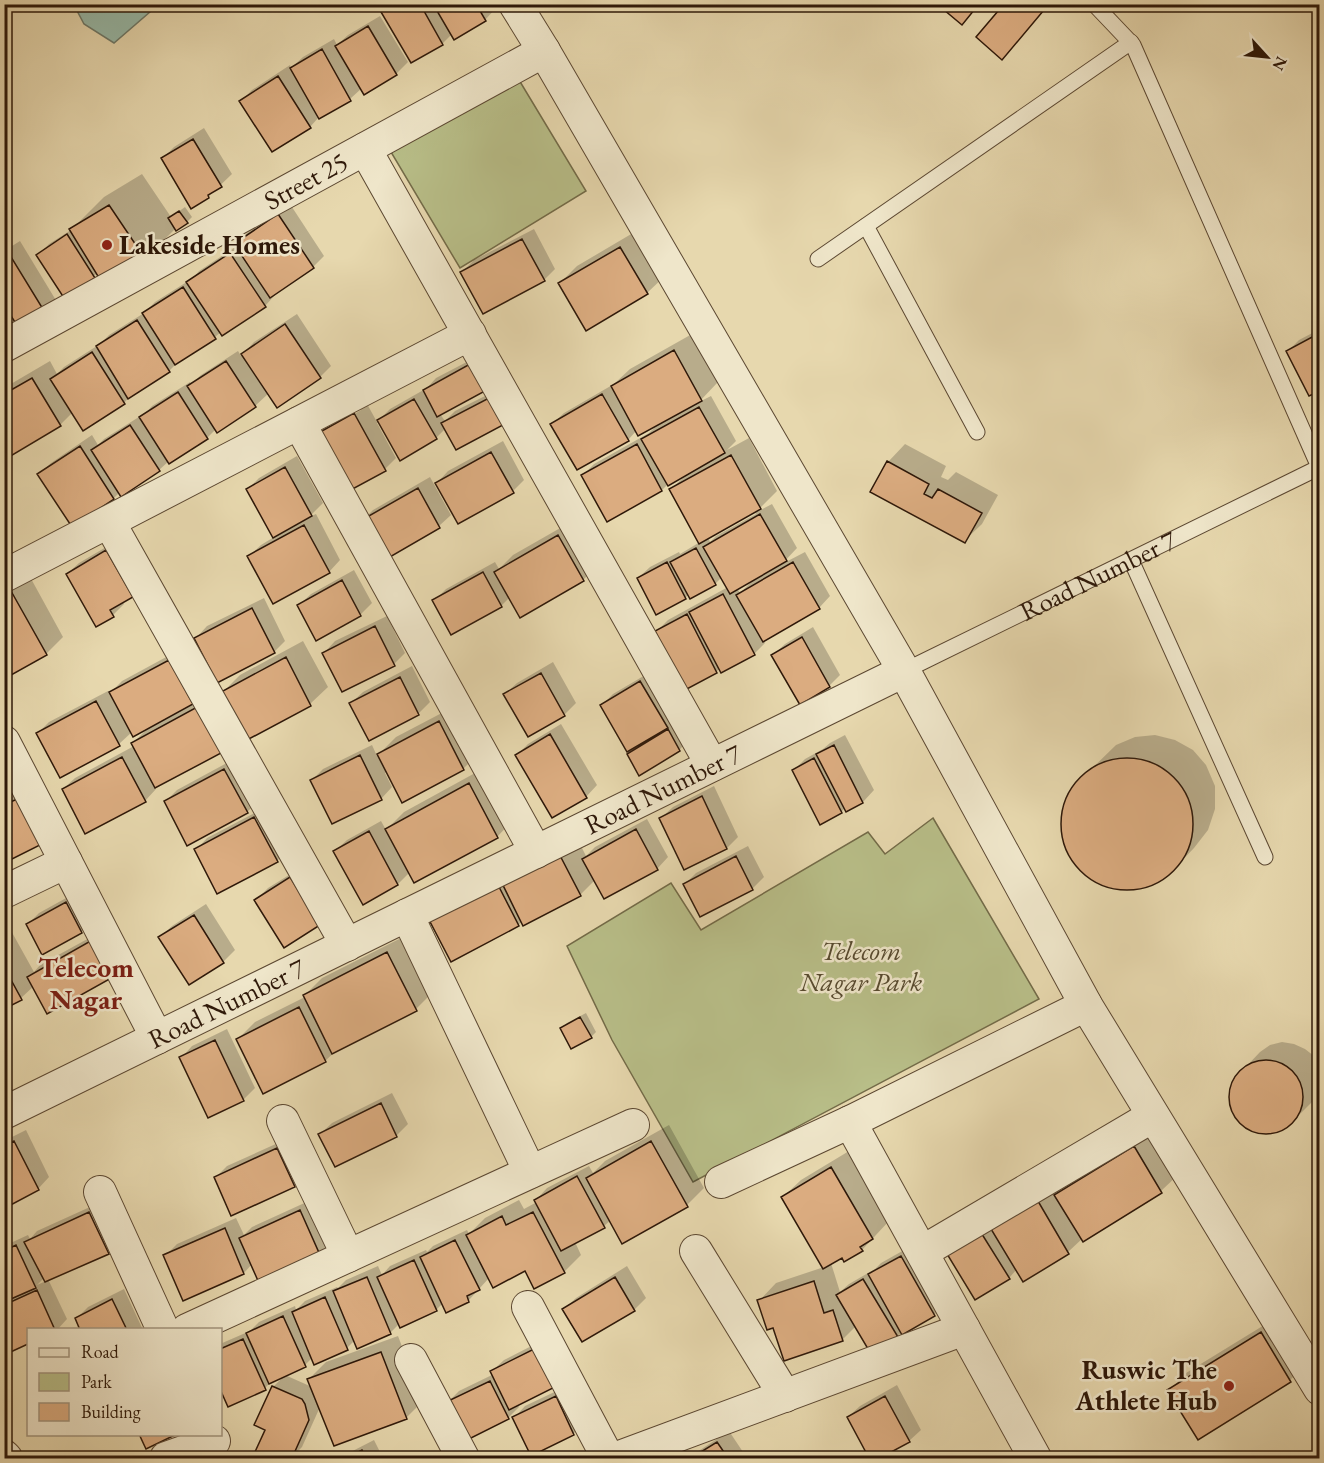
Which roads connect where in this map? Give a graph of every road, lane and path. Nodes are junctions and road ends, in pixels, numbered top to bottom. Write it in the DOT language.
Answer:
graph roads {
  1 [pos="515,4"];
  2 [pos="1094,4"];
  3 [pos="1131,42"];
  4 [pos="544,51"];
  5 [pos="365,149"];
  6 [pos="866,226"];
  7 [pos="818,259"];
  8 [pos="470,334"];
  9 [pos="4,346"];
  10 [pos="299,423"];
  11 [pos="977,432"];
  12 [pos="1319,467"];
  13 [pos="109,522"];
  14 [pos="1131,560"];
  15 [pos="4,576"];
  16 [pos="904,671"];
  17 [pos="4,742"];
  18 [pos="712,765"];
  19 [pos="536,852"];
  20 [pos="1265,857"];
  21 [pos="66,862"];
  22 [pos="4,892"];
  23 [pos="407,915"];
  24 [pos="347,945"];
  25 [pos="1086,1005"];
  26 [pos="157,1038"];
  27 [pos="4,1113"];
  28 [pos="1153,1116"];
  29 [pos="284,1121"];
  30 [pos="850,1122"];
  31 [pos="633,1125"];
  32 [pos="530,1172"];
  33 [pos="721,1182"];
  34 [pos="100,1192"];
  35 [pos="696,1251"];
  36 [pos="922,1252"];
  37 [pos="348,1256"];
  38 [pos="528,1307"];
  39 [pos="163,1328"];
  40 [pos="189,1328"];
  41 [pos="964,1329"];
  42 [pos="411,1360"];
  43 [pos="1320,1389"];
  44 [pos="785,1396"];
  45 [pos="216,1444"];
  46 [pos="166,1458"];
  47 [pos="463,1458"];
  48 [pos="608,1458"];
  49 [pos="617,1458"];
  50 [pos="1035,1458"];
  1 -- 4 [label="street"];
  2 -- 3 [label="lane"];
  3 -- 6 [label="lane"];
  3 -- 12 [label="lane"];
  4 -- 5 [label="street, Street 25"];
  4 -- 16 [label="street"];
  5 -- 8 [label="street"];
  5 -- 9 [label="street, Street 25"];
  6 -- 7 [label="lane"];
  6 -- 11 [label="lane"];
  8 -- 10 [label="street"];
  8 -- 18 [label="street"];
  10 -- 13 [label="street"];
  10 -- 19 [label="street"];
  12 -- 14 [label="lane, Road Number 7"];
  13 -- 15 [label="street"];
  13 -- 24 [label="street"];
  14 -- 16 [label="lane, Road Number 7"];
  14 -- 20 [label="lane"];
  16 -- 18 [label="street, Road Number 7"];
  16 -- 25 [label="street"];
  17 -- 21 [label="street"];
  18 -- 19 [label="street, Road Number 7"];
  19 -- 23 [label="street, Road Number 7"];
  21 -- 22 [label="street"];
  21 -- 26 [label="street"];
  23 -- 24 [label="street, Road Number 7"];
  23 -- 32 [label="street"];
  24 -- 26 [label="street, Road Number 7"];
  25 -- 28 [label="street"];
  25 -- 30 [label="street"];
  26 -- 27 [label="street, Road Number 7"];
  28 -- 36 [label="street"];
  28 -- 43 [label="street"];
  29 -- 37 [label="street"];
  30 -- 33 [label="street"];
  30 -- 36 [label="street"];
  31 -- 32 [label="street"];
  32 -- 37 [label="street"];
  34 -- 39 [label="street"];
  35 -- 44 [label="street"];
  36 -- 41 [label="street"];
  37 -- 40 [label="street"];
  38 -- 48 [label="street"];
  41 -- 44 [label="street"];
  41 -- 50 [label="street"];
  42 -- 47 [label="street"];
  44 -- 49 [label="street"];
  45 -- 46 [label="street"];
}
